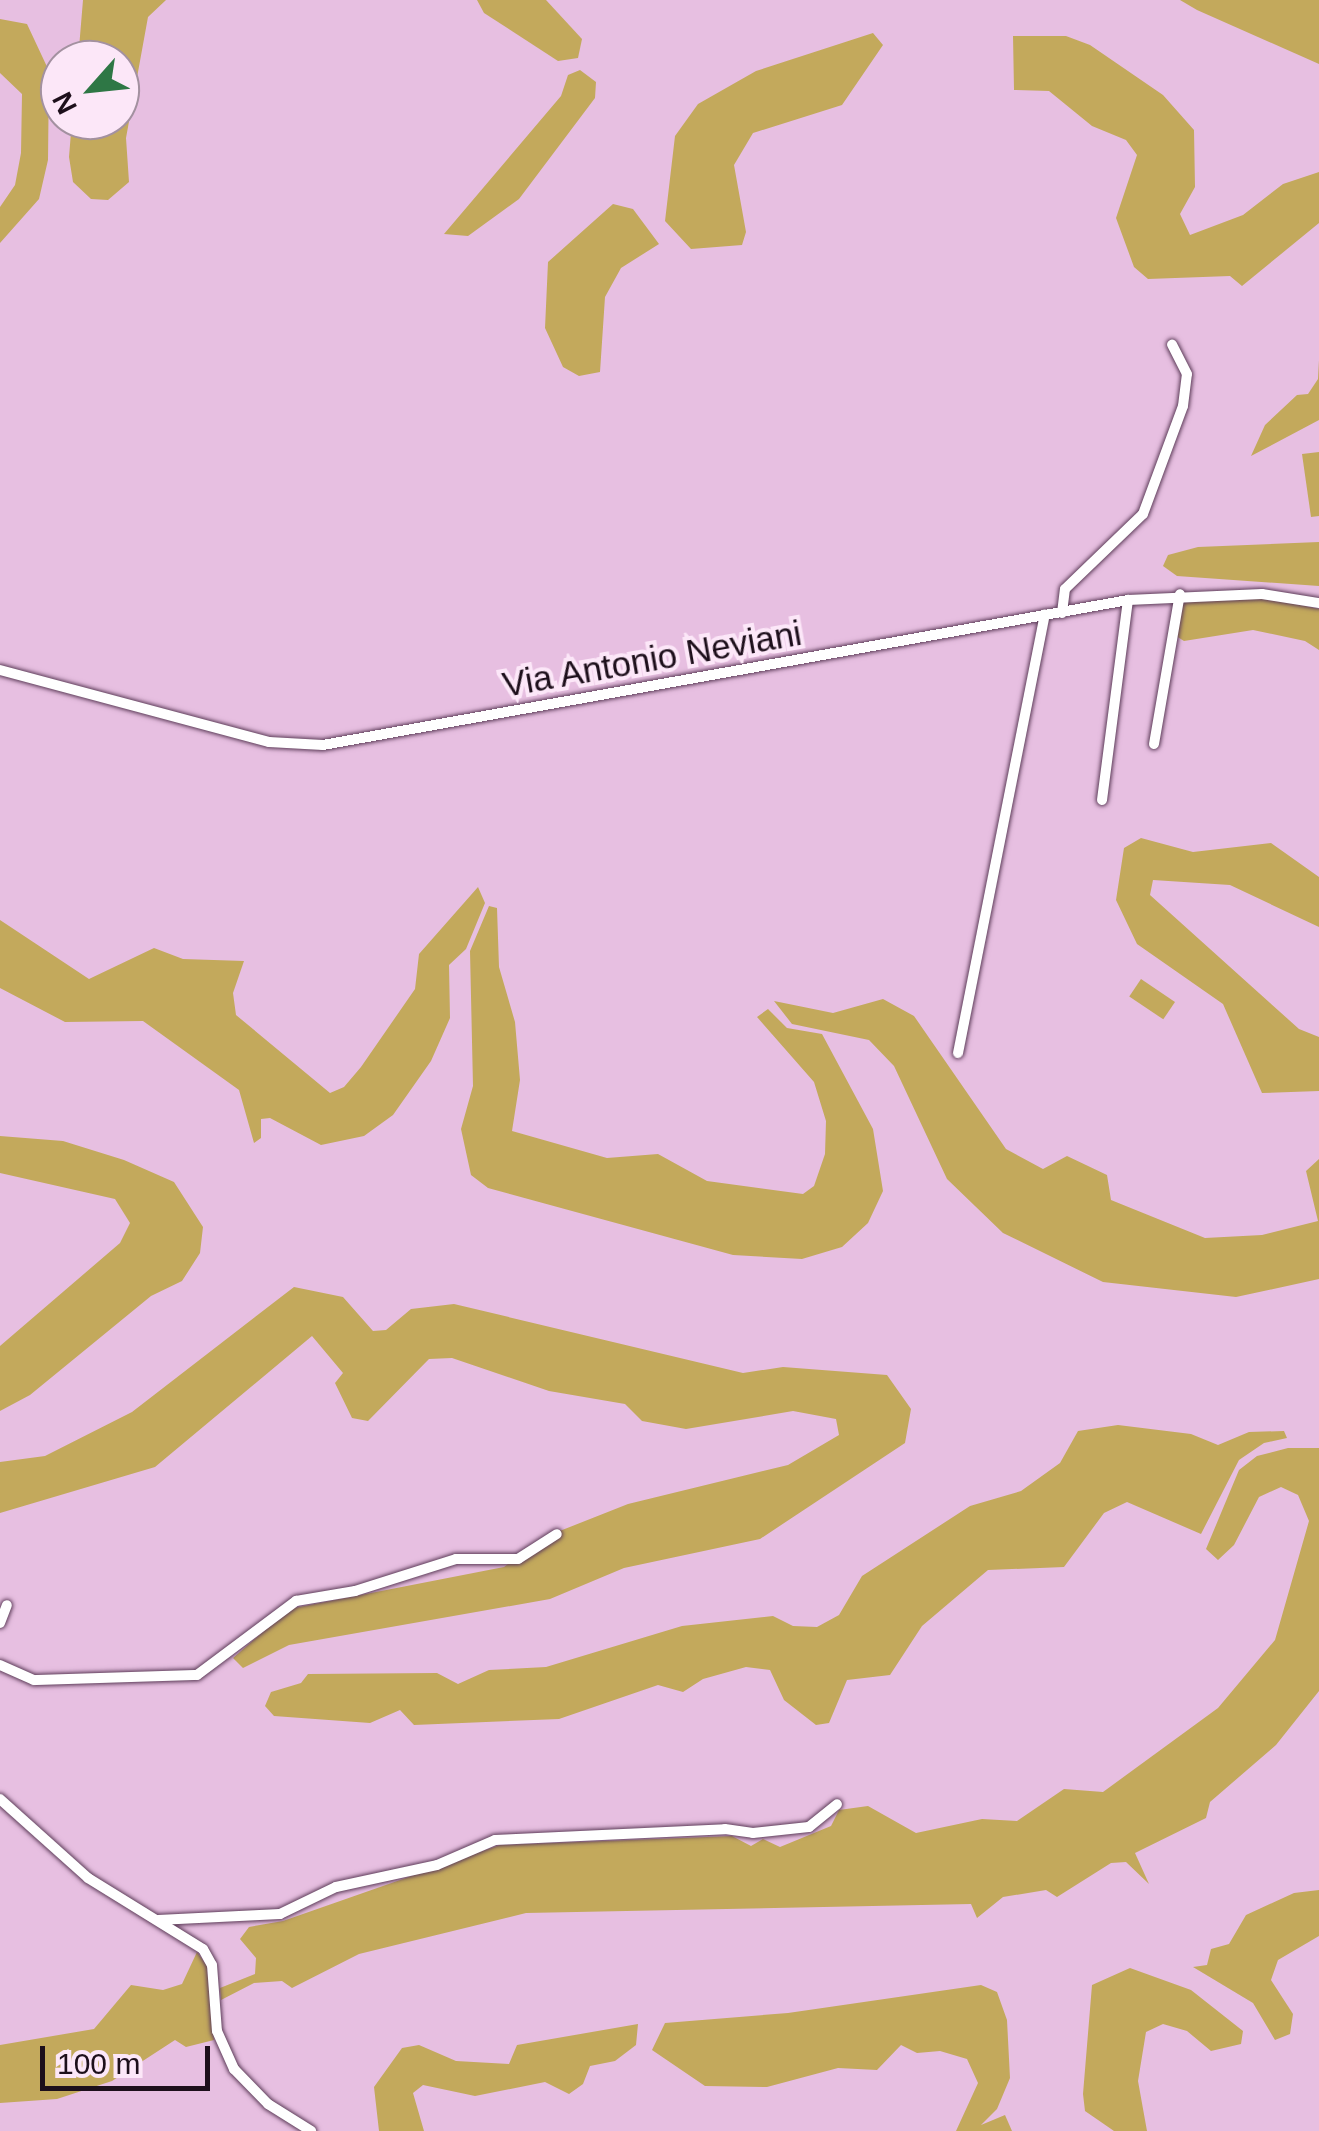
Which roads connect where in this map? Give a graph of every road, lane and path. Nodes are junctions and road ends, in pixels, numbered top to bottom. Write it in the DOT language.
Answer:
graph roads {
  1 [pos="1172,346"];
  2 [pos="1180,594"];
  3 [pos="1128,600"];
  4 [pos="1319,603"];
  5 [pos="1062,613"];
  6 [pos="1045,615"];
  7 [pos="0,670"];
  8 [pos="1154,744"];
  9 [pos="1102,800"];
  10 [pos="958,1053"];
  11 [pos="557,1534"];
  12 [pos="7,1605"];
  13 [pos="0,1623"];
  14 [pos="0,1666"];
  15 [pos="0,1799"];
  16 [pos="837,1804"];
  17 [pos="158,1920"];
  18 [pos="311,2131"];
  1 -- 5 [label="street"];
  2 -- 3 [label="street, Via Antonio Neviani"];
  2 -- 4 [label="street, Via Antonio Neviani"];
  2 -- 8 [label="street"];
  3 -- 5 [label="street, Via Antonio Neviani"];
  3 -- 9 [label="street"];
  5 -- 6 [label="street, Via Antonio Neviani"];
  6 -- 7 [label="street, Via Antonio Neviani"];
  6 -- 10 [label="street"];
  11 -- 14 [label="street"];
  12 -- 13 [label="street"];
  15 -- 17 [label="street"];
  16 -- 17 [label="street"];
  17 -- 18 [label="street"];
}
